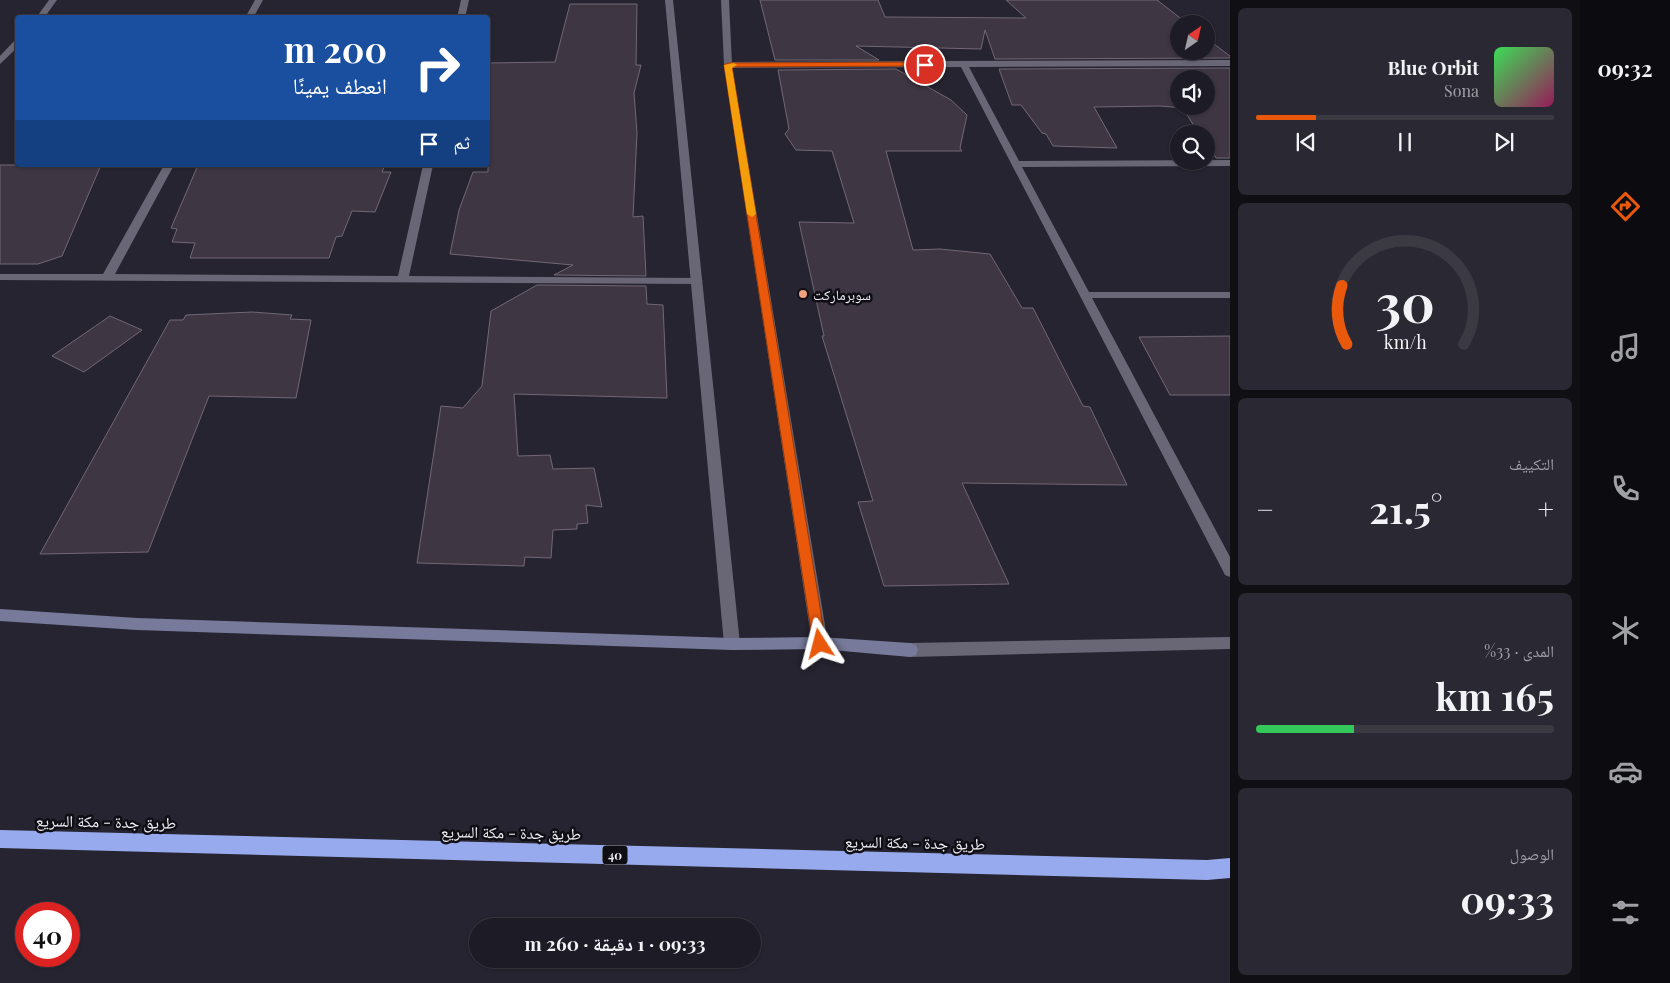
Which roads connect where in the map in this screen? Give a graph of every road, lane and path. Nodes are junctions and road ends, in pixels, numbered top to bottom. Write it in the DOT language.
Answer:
graph roads {
  1 [pos="53,0"];
  2 [pos="259,0"];
  3 [pos="465,0"];
  4 [pos="669,0"];
  5 [pos="725,0"];
  6 [pos="42,15"];
  7 [pos="252,15"];
  8 [pos="462,15"];
  9 [pos="15,45"];
  10 [pos="0,61"];
  11 [pos="1230,63"];
  12 [pos="964,64"];
  13 [pos="728,65"];
  14 [pos="1230,163"];
  15 [pos="1016,164"];
  16 [pos="168,167"];
  17 [pos="428,167"];
  18 [pos="0,278"];
  19 [pos="107,278"];
  20 [pos="402,281"];
  21 [pos="697,281"];
  22 [pos="1086,295"];
  23 [pos="1230,295"];
  24 [pos="1230,571"];
  25 [pos="0,615"];
  26 [pos="1230,643"];
  27 [pos="732,644"];
  28 [pos="820,644"];
  29 [pos="910,650"];
  30 [pos="0,839"];
  31 [pos="1230,868"];
  1 -- 6 [label="street"];
  2 -- 7 [label="street"];
  3 -- 8 [label="street"];
  4 -- 21 [label="street"];
  5 -- 13 [label="street"];
  9 -- 10 [label="street"];
  11 -- 12 [label="street"];
  12 -- 13 [label="street"];
  12 -- 15 [label="street"];
  13 -- 28 [label="street"];
  14 -- 15 [label="street"];
  15 -- 22 [label="street"];
  16 -- 19 [label="street"];
  17 -- 20 [label="street"];
  18 -- 19 [label="street"];
  19 -- 20 [label="street"];
  20 -- 21 [label="street"];
  21 -- 27 [label="street"];
  22 -- 23 [label="street"];
  22 -- 24 [label="street"];
  25 -- 27 [label="main road"];
  26 -- 29 [label="street"];
  27 -- 28 [label="main road"];
  28 -- 29 [label="main road"];
  30 -- 31 [label="highway, طريق جدة - مكة السريع / 40"];
}
